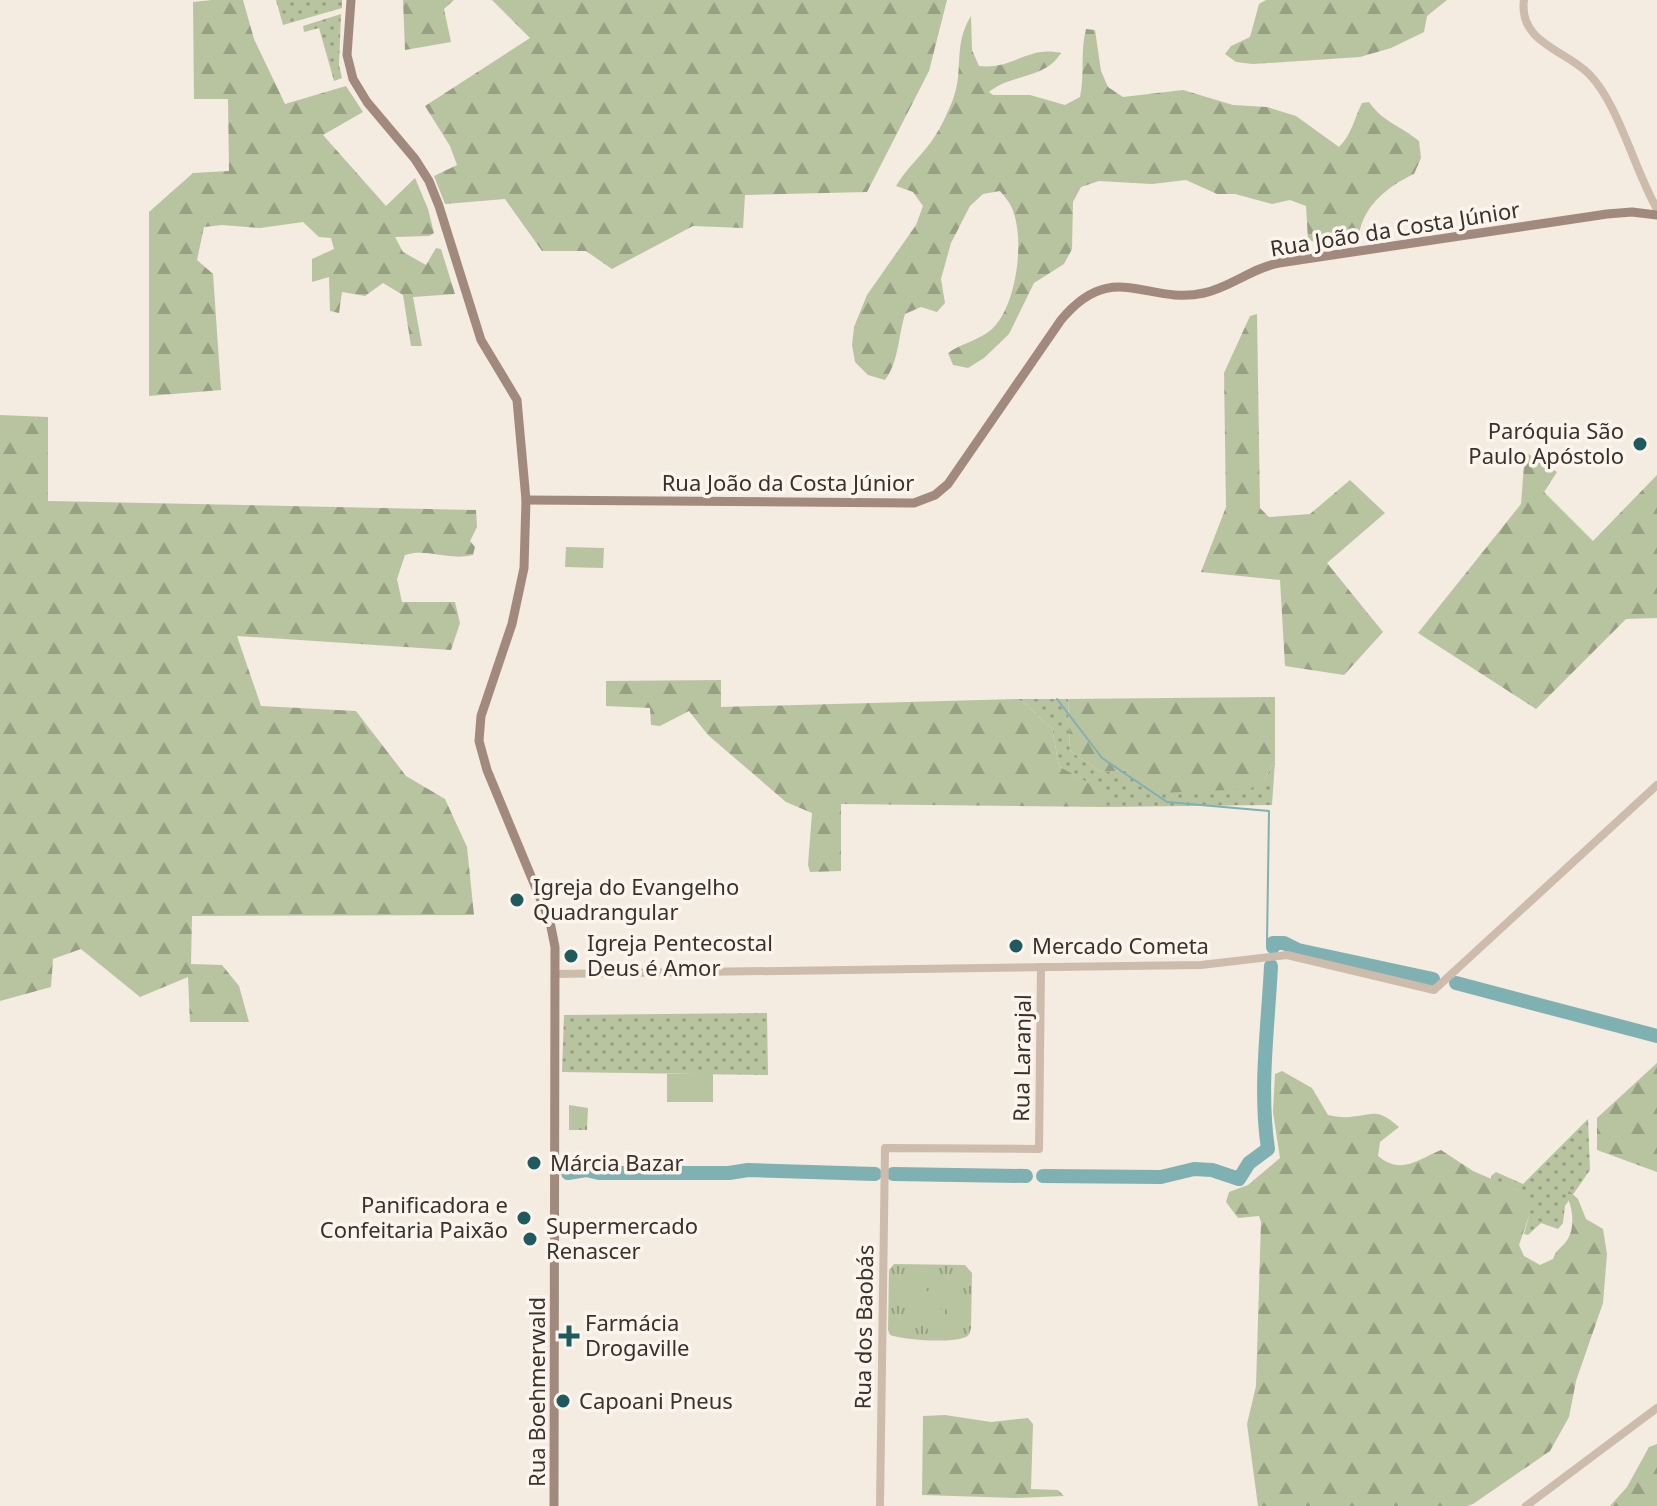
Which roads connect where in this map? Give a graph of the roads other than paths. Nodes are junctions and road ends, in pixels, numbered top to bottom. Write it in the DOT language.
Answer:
graph roads {
  1 [pos="351,0"];
  2 [pos="1524,0"];
  3 [pos="1657,209"];
  4 [pos="1657,215"];
  5 [pos="526,500"];
  6 [pos="1657,785"];
  7 [pos="1041,967"];
  8 [pos="556,974"];
  9 [pos="885,1148"];
  10 [pos="1657,1408"];
  11 [pos="554,1506"];
  12 [pos="880,1506"];
  13 [pos="1526,1506"];
  1 -- 5 [label="main road, Rua Boehmerwald"];
  2 -- 3 [label="street"];
  4 -- 5 [label="main road, Rua João da Costa Júnior"];
  5 -- 8 [label="main road, Rua Boehmerwald"];
  6 -- 7 [label="street"];
  7 -- 8 [label="street"];
  7 -- 9 [label="street, Rua Laranjal"];
  8 -- 11 [label="main road, Rua Boehmerwald"];
  9 -- 12 [label="street, Rua dos Baobás"];
  10 -- 13 [label="street"];
}
